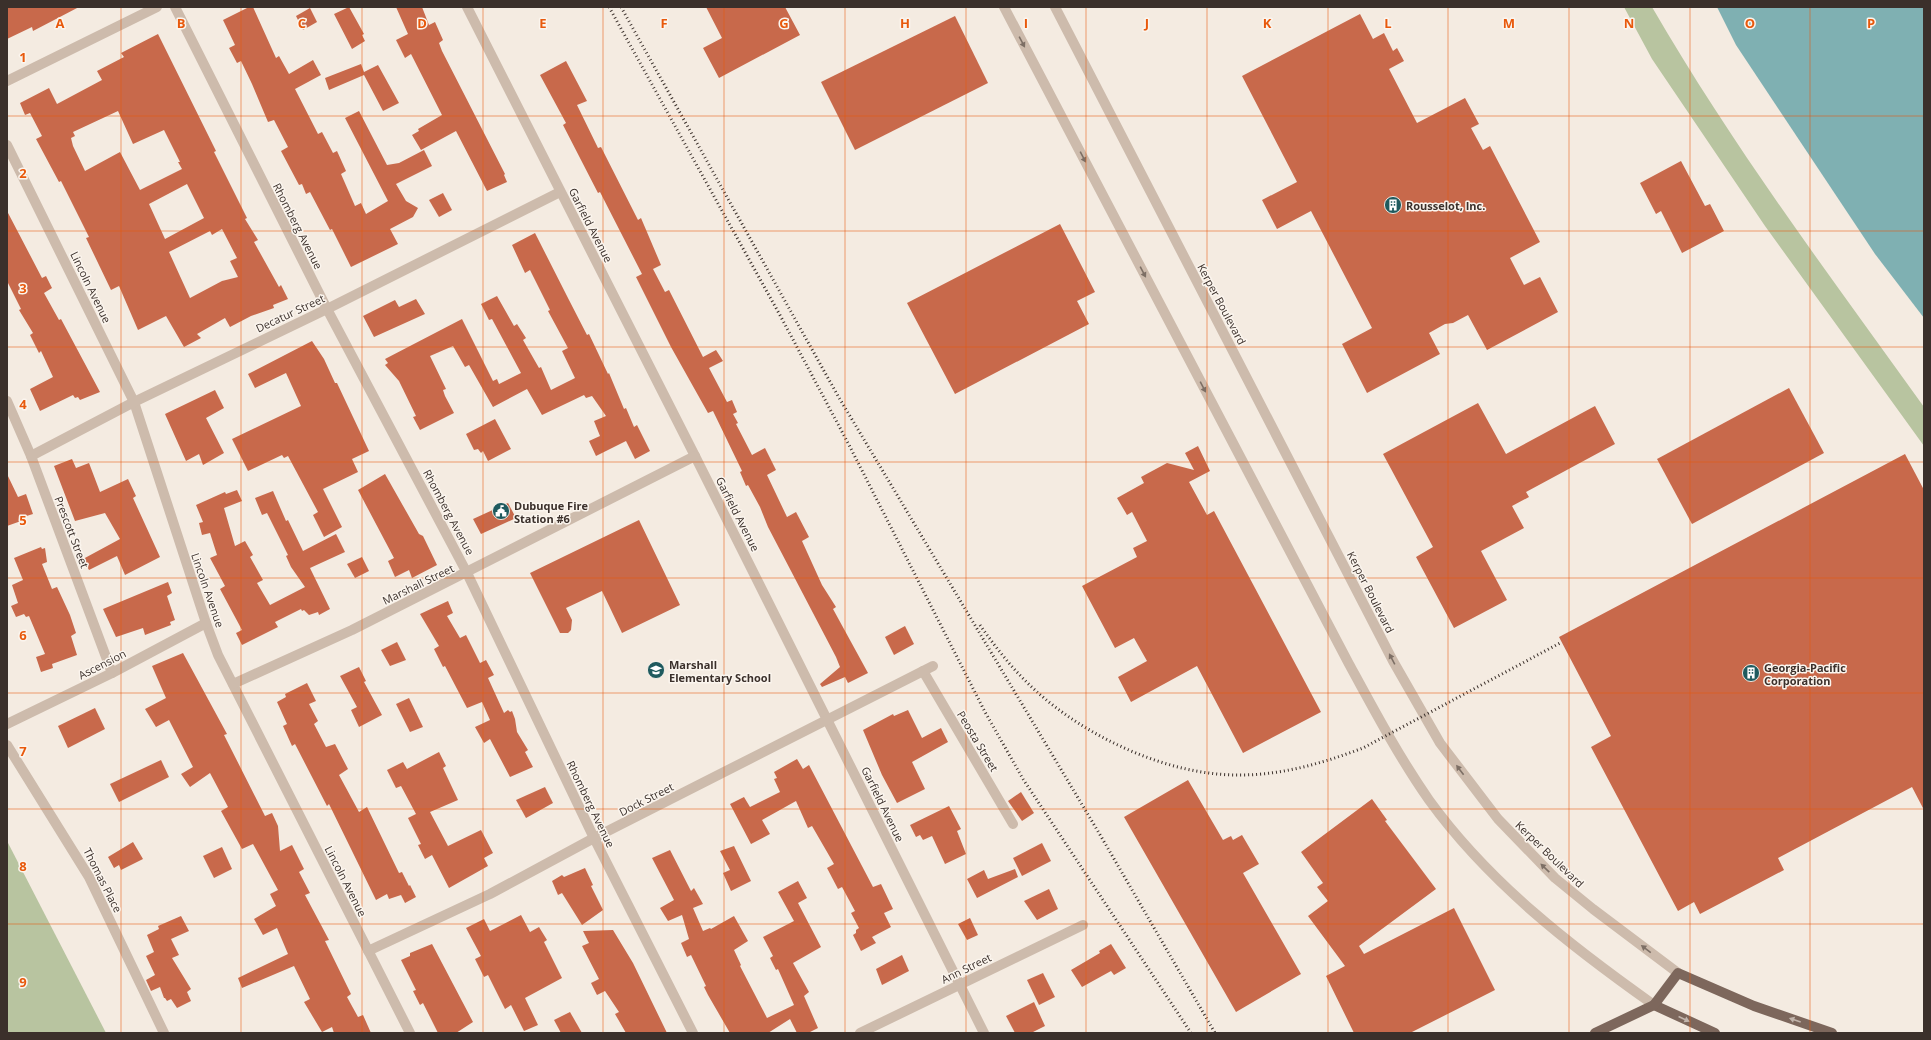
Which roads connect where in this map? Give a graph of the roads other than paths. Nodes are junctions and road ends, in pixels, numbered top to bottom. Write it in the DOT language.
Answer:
graph roads {
  1 [pos="157,7"];
  2 [pos="175,7"];
  3 [pos="467,7"];
  4 [pos="1004,7"];
  5 [pos="1055,7"];
  6 [pos="7,81"];
  7 [pos="7,145"];
  8 [pos="560,192"];
  9 [pos="327,309"];
  10 [pos="7,401"];
  11 [pos="134,402"];
  12 [pos="30,456"];
  13 [pos="695,456"];
  14 [pos="467,573"];
  15 [pos="206,623"];
  16 [pos="933,666"];
  17 [pos="923,671"];
  18 [pos="112,673"];
  19 [pos="233,684"];
  20 [pos="828,720"];
  21 [pos="7,724"];
  22 [pos="7,744"];
  23 [pos="1013,824"];
  24 [pos="594,838"];
  25 [pos="1083,925"];
  26 [pos="368,951"];
  27 [pos="1678,973"];
  28 [pos="959,985"];
  29 [pos="1654,1005"];
  30 [pos="164,1033"];
  31 [pos="410,1033"];
  32 [pos="693,1033"];
  33 [pos="860,1033"];
  34 [pos="984,1033"];
  35 [pos="1595,1033"];
  36 [pos="1715,1033"];
  37 [pos="1832,1033"];
  1 -- 6 [label="street"];
  2 -- 9 [label="street, Rhomberg Avenue"];
  3 -- 8 [label="street, Garfield Avenue"];
  4 -- 29 [label="street, one-way"];
  27 -- 5 [label="street, Kerper Boulevard, one-way"];
  7 -- 11 [label="street, Lincoln Avenue"];
  8 -- 9 [label="street, Decatur Street"];
  8 -- 13 [label="street, Garfield Avenue"];
  9 -- 11 [label="street, Decatur Street"];
  9 -- 14 [label="street, Rhomberg Avenue"];
  10 -- 12 [label="street, Prescott Street"];
  11 -- 12 [label="street, Decatur Street"];
  11 -- 15 [label="street, Lincoln Avenue"];
  12 -- 18 [label="street, Prescott Street"];
  13 -- 14 [label="street, Marshall Street"];
  13 -- 20 [label="street, Garfield Avenue"];
  14 -- 19 [label="street, Marshall Street"];
  14 -- 24 [label="street, Rhomberg Avenue"];
  15 -- 18 [label="street, Ascension"];
  15 -- 19 [label="street, Lincoln Avenue"];
  16 -- 17 [label="street, Dock Street"];
  17 -- 20 [label="street, Dock Street"];
  17 -- 23 [label="street, Peosta Street"];
  18 -- 21 [label="street, Ascension"];
  19 -- 26 [label="street, Lincoln Avenue"];
  20 -- 24 [label="street, Dock Street"];
  20 -- 28 [label="street, Garfield Avenue"];
  22 -- 30 [label="street, Thomas Place"];
  24 -- 26 [label="street, Dock Street"];
  24 -- 32 [label="street, Rhomberg Avenue"];
  25 -- 28 [label="street, Ann Street"];
  26 -- 31 [label="street, Lincoln Avenue"];
  27 -- 29 [label="main road"];
  37 -- 27 [label="main road, Kerper Boulevard, one-way"];
  28 -- 33 [label="street, Ann Street"];
  28 -- 34 [label="street, Garfield Avenue"];
  29 -- 35 [label="main road"];
  29 -- 36 [label="main road, one-way"];
}
